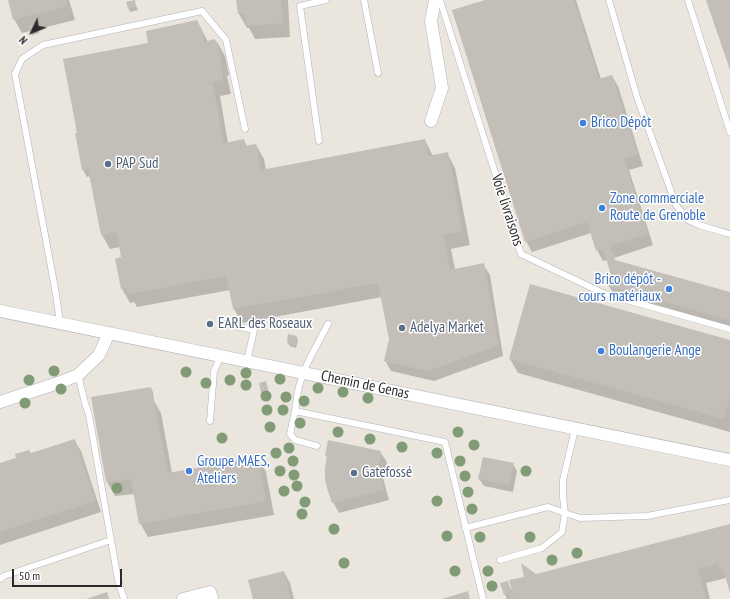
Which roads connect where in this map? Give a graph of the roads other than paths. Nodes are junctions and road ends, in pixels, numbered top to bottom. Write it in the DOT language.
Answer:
graph roads {
  1 [pos="326,0"];
  2 [pos="364,0"];
  3 [pos="435,0"];
  4 [pos="440,0"];
  5 [pos="610,0"];
  6 [pos="688,0"];
  7 [pos="378,73"];
  8 [pos="431,121"];
  9 [pos="245,129"];
  10 [pos="730,132"];
  11 [pos="319,141"];
  12 [pos="730,234"];
  13 [pos="0,311"];
  14 [pos="60,323"];
  15 [pos="221,323"];
  16 [pos="328,324"];
  17 [pos="730,328"];
  18 [pos="109,333"];
  19 [pos="221,356"];
  20 [pos="247,361"];
  21 [pos="303,373"];
  22 [pos="78,375"];
  23 [pos="0,402"];
  24 [pos="294,411"];
  25 [pos="210,421"];
  26 [pos="575,429"];
  27 [pos="317,446"];
  28 [pos="730,460"];
  29 [pos="730,500"];
  30 [pos="565,513"];
  31 [pos="465,528"];
  32 [pos="111,540"];
  33 [pos="500,560"];
  34 [pos="0,579"];
  35 [pos="124,599"];
  36 [pos="183,599"];
  37 [pos="212,599"];
  38 [pos="483,599"];
  1 -- 11 [label="lane"];
  2 -- 7 [label="lane"];
  3 -- 8 [label="street"];
  4 -- 17 [label="lane, Voie livraisons"];
  5 -- 12 [label="lane"];
  6 -- 10 [label="lane"];
  9 -- 14 [label="lane"];
  13 -- 14 [label="street, Chemin de Genas"];
  14 -- 18 [label="street, Chemin de Genas"];
  15 -- 20 [label="lane"];
  16 -- 21 [label="lane"];
  18 -- 19 [label="street, Chemin de Genas"];
  18 -- 22 [label="street"];
  19 -- 20 [label="street, Chemin de Genas"];
  19 -- 25 [label="lane"];
  20 -- 21 [label="street, Chemin de Genas"];
  21 -- 24 [label="lane"];
  21 -- 26 [label="street, Chemin de Genas"];
  22 -- 23 [label="street"];
  22 -- 32 [label="lane"];
  24 -- 27 [label="lane"];
  24 -- 31 [label="lane"];
  26 -- 28 [label="street, Chemin de Genas"];
  26 -- 30 [label="lane"];
  29 -- 30 [label="lane"];
  30 -- 31 [label="lane"];
  30 -- 33 [label="lane"];
  31 -- 38 [label="lane"];
  32 -- 34 [label="lane"];
  32 -- 35 [label="lane"];
  36 -- 37 [label="street"];
}
